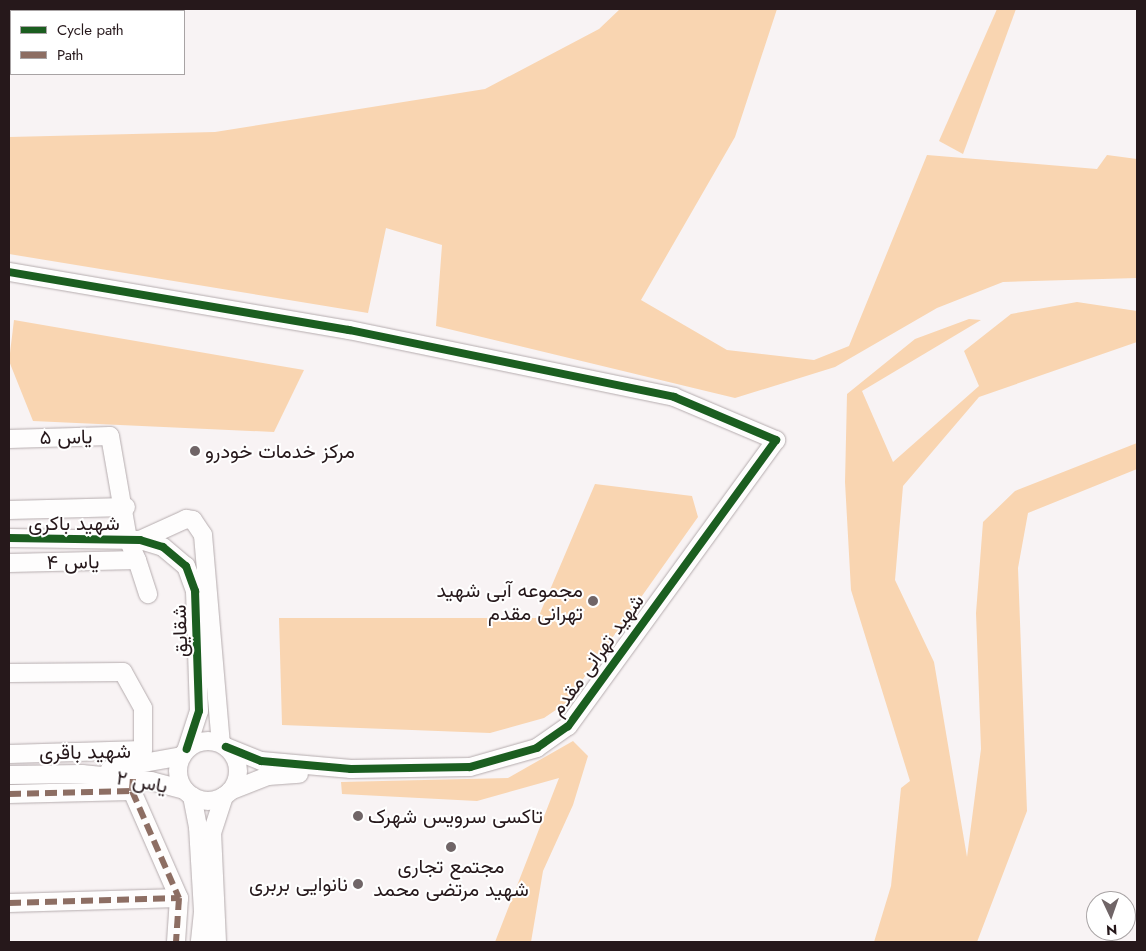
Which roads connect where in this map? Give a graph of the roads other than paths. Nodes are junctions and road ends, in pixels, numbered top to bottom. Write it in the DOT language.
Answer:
graph roads {
  1 [pos="9,272"];
  2 [pos="9,439"];
  3 [pos="126,507"];
  4 [pos="9,510"];
  5 [pos="9,538"];
  6 [pos="134,540"];
  7 [pos="137,560"];
  8 [pos="9,563"];
  9 [pos="148,594"];
  10 [pos="9,674"];
  11 [pos="223,745"];
  12 [pos="185,752"];
  13 [pos="9,754"];
  14 [pos="351,769"];
  15 [pos="134,772"];
  16 [pos="9,775"];
  17 [pos="188,793"];
  18 [pos="9,794"];
  19 [pos="227,794"];
  20 [pos="179,898"];
  21 [pos="9,903"];
  22 [pos="176,942"];
  23 [pos="200,942"];
  24 [pos="217,942"];
  1 -- 14 [label="street, شهید تهرانی مقدم"];
  2 -- 3 [label="street, یاس ۵"];
  3 -- 4 [label="street"];
  3 -- 6 [label="street, یاس ۵"];
  5 -- 6 [label="street, شهید باکری"];
  6 -- 7 [label="street"];
  6 -- 11 [label="street, شقایق"];
  6 -- 12 [label="street, شقایق"];
  7 -- 8 [label="street, یاس ۴"];
  7 -- 9 [label="street"];
  10 -- 15 [label="street, شهید باقری"];
  11 -- 12 [label="street"];
  11 -- 14 [label="street, شهید تهرانی مقدم"];
  11 -- 19 [label="street"];
  12 -- 15 [label="street"];
  12 -- 17 [label="street"];
  13 -- 15 [label="street, شهید باقری"];
  14 -- 19 [label="street, شهید تهرانی مقدم"];
  15 -- 16 [label="street"];
  15 -- 17 [label="street, یاس ۲"];
  15 -- 18 [label="street"];
  15 -- 20 [label="street"];
  17 -- 19 [label="street"];
  17 -- 23 [label="street"];
  19 -- 24 [label="street"];
  20 -- 21 [label="street"];
  20 -- 22 [label="street"];
}
